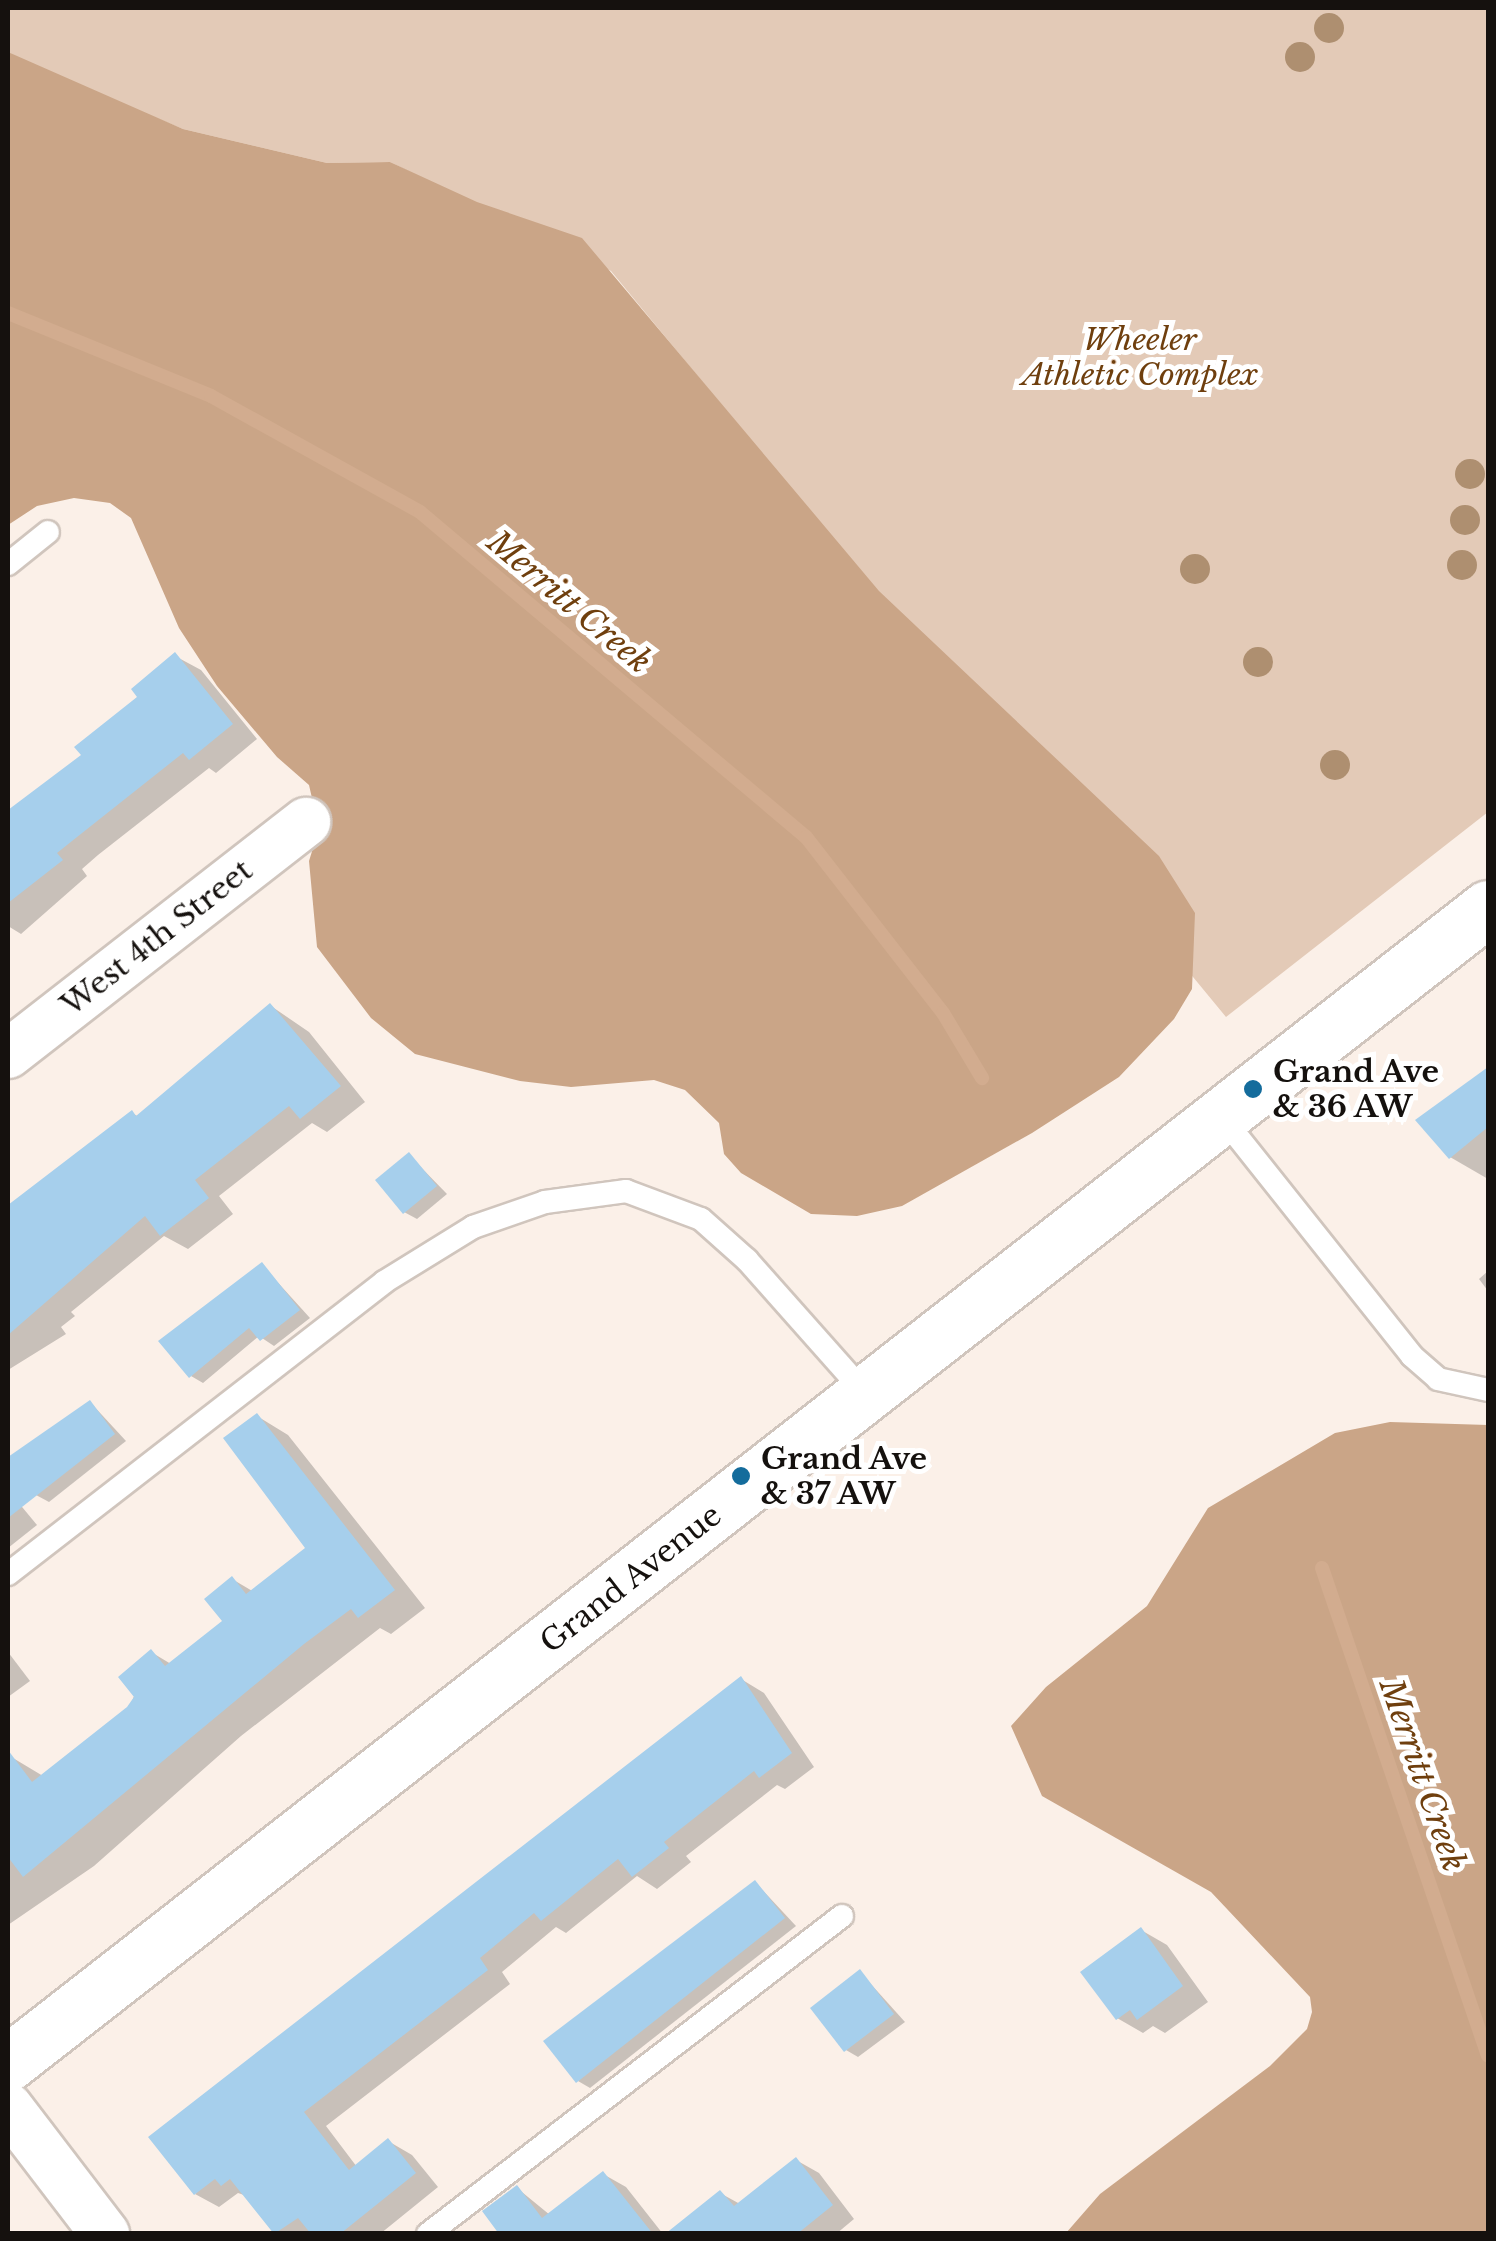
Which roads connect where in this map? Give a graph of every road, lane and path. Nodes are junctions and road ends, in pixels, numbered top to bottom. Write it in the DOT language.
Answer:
graph roads {
  1 [pos="48,532"];
  2 [pos="8,564"];
  3 [pos="306,822"];
  4 [pos="1488,908"];
  5 [pos="8,1054"];
  6 [pos="1222,1117"];
  7 [pos="1488,1390"];
  8 [pos="866,1394"];
  9 [pos="8,1574"];
  10 [pos="842,1916"];
  11 [pos="8,2063"];
  12 [pos="8,2107"];
  13 [pos="105,2234"];
  14 [pos="428,2234"];
  1 -- 2 [label="lane"];
  3 -- 5 [label="street, West 4th Street"];
  4 -- 6 [label="main road, Grand Avenue"];
  6 -- 7 [label="lane"];
  6 -- 8 [label="main road, Grand Avenue"];
  8 -- 9 [label="lane"];
  8 -- 11 [label="main road, Grand Avenue"];
  10 -- 14 [label="lane"];
  12 -- 13 [label="street"];
}
